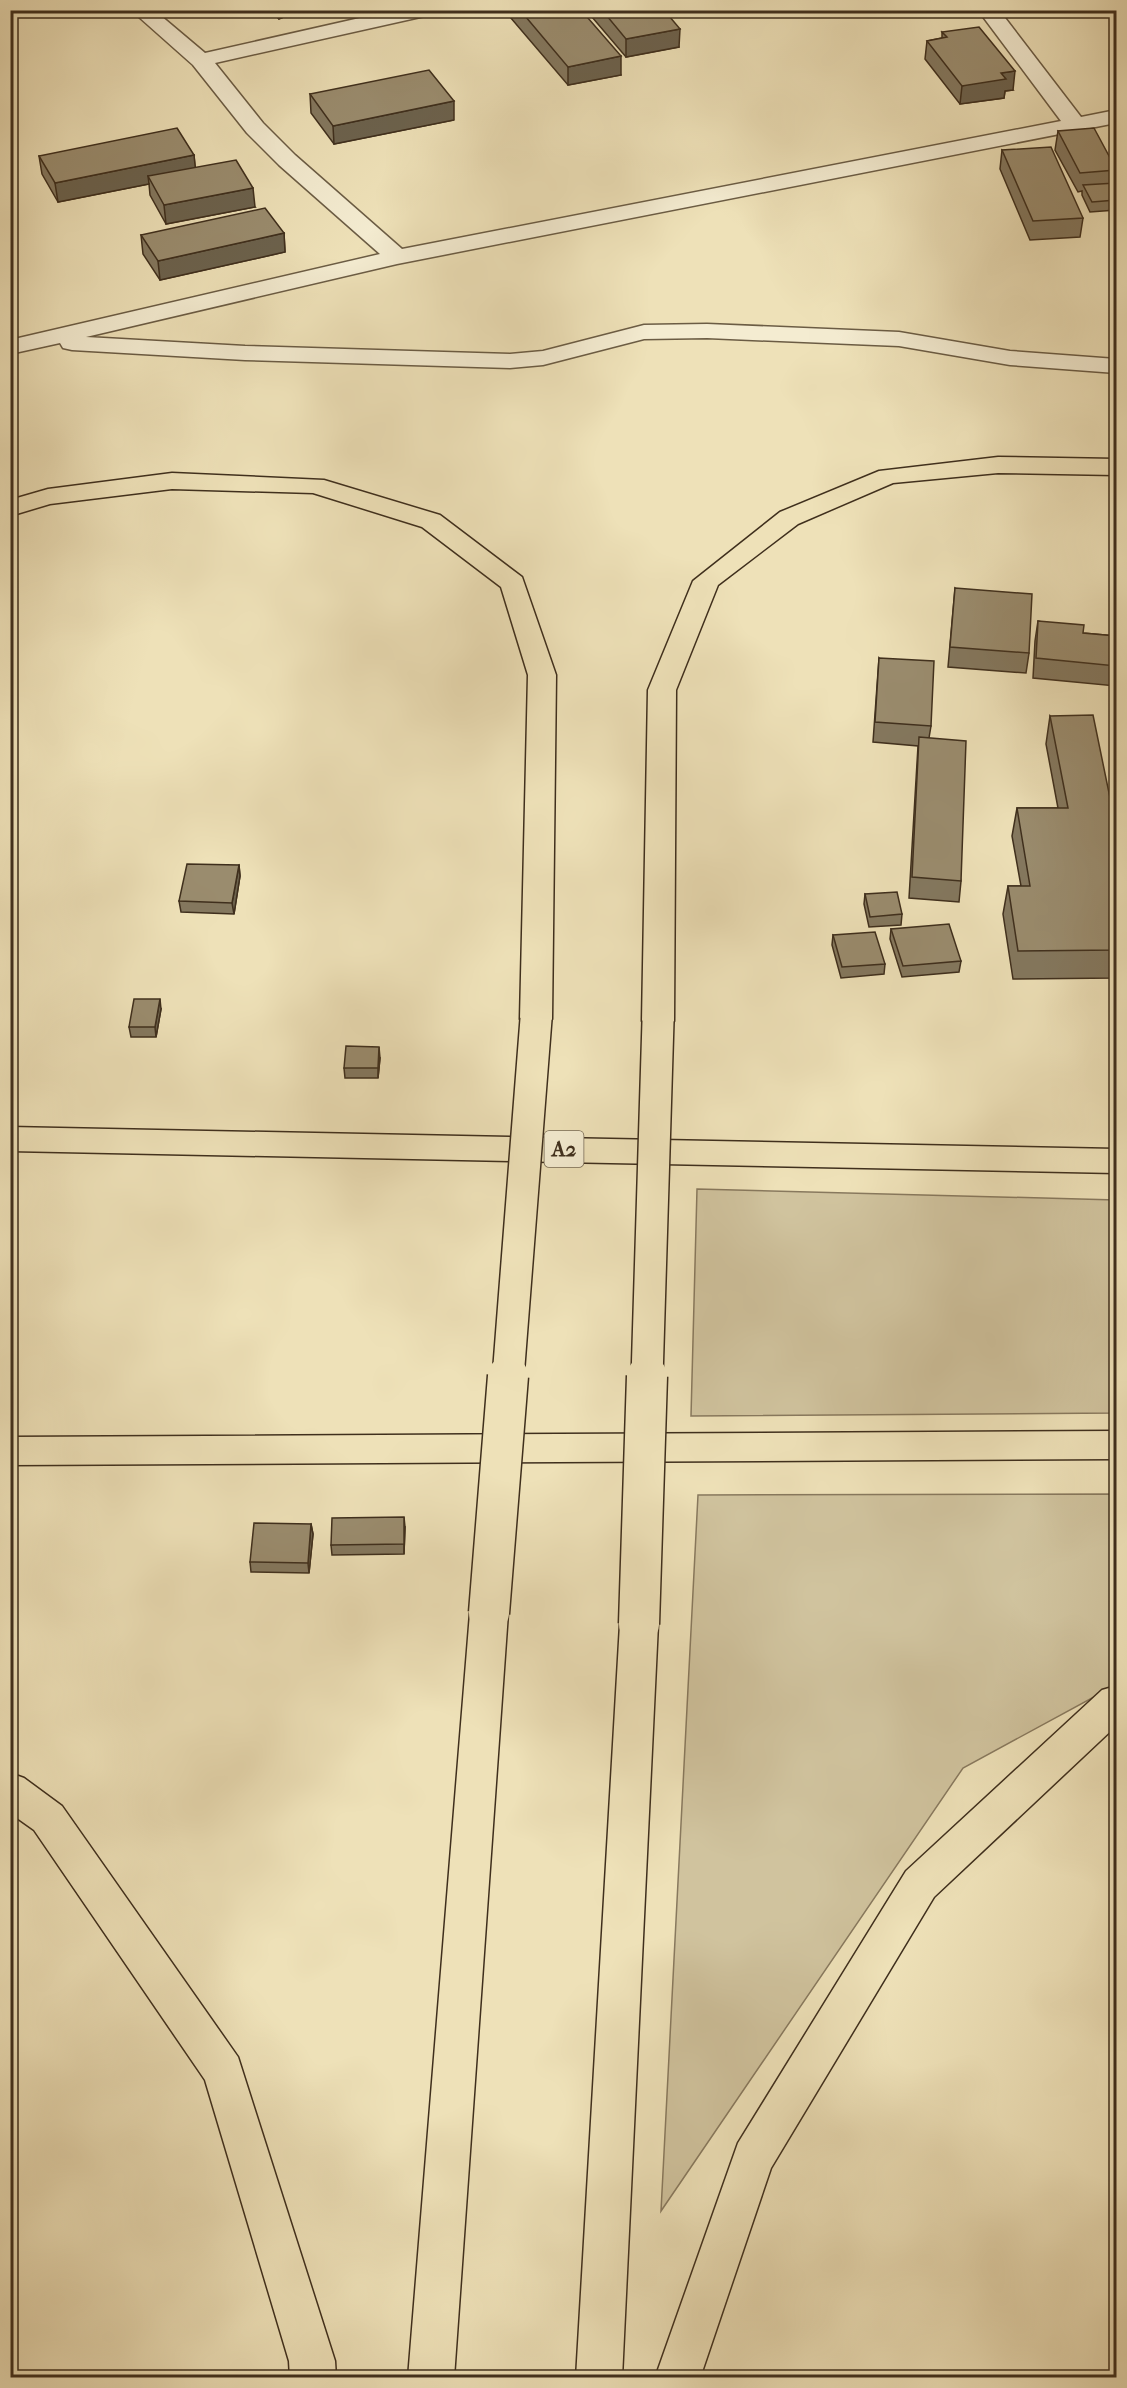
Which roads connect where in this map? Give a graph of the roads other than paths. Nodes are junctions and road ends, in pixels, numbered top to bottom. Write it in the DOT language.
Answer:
graph roads {
  1 [pos="141,10"];
  2 [pos="425,10"];
  3 [pos="988,10"];
  4 [pos="201,60"];
  5 [pos="1116,117"];
  6 [pos="1075,124"];
  7 [pos="397,257"];
  8 [pos="22,344"];
  9 [pos="1116,366"];
  10 [pos="1116,467"];
  11 [pos="10,508"];
  12 [pos="10,1139"];
  13 [pos="1116,1151"];
  14 [pos="1036,1157"];
  15 [pos="1116,1161"];
  16 [pos="1116,1445"];
  17 [pos="10,1451"];
  18 [pos="1116,1702"];
  19 [pos="10,1790"];
  20 [pos="313,2378"];
  21 [pos="431,2378"];
  22 [pos="599,2378"];
  23 [pos="677,2378"];
  1 -- 4 [label="street"];
  2 -- 4 [label="street"];
  3 -- 6 [label="street"];
  4 -- 7 [label="street"];
  5 -- 6 [label="street"];
  6 -- 7 [label="street"];
  7 -- 8 [label="street"];
  8 -- 9 [label="street"];
  10 -- 22 [label="highway, bridge"];
  11 -- 21 [label="highway, bridge"];
  12 -- 14 [label="highway, A2"];
  13 -- 14 [label="highway"];
  14 -- 15 [label="highway, A2"];
  16 -- 17 [label="highway"];
  18 -- 23 [label="highway"];
  19 -- 20 [label="highway"];
}
